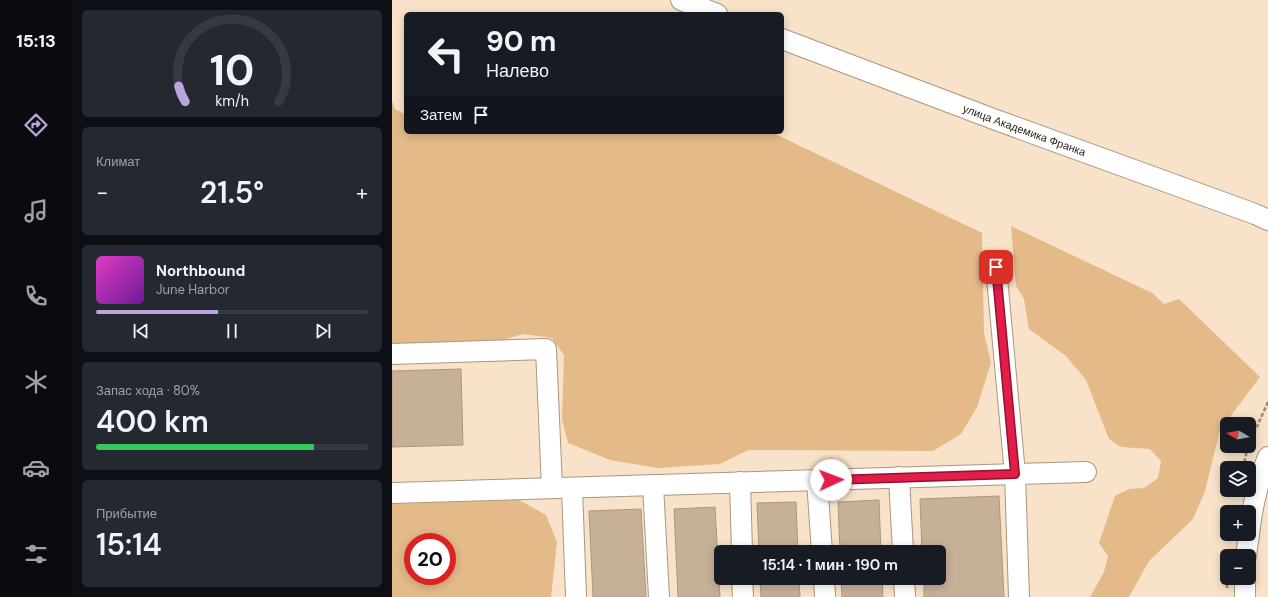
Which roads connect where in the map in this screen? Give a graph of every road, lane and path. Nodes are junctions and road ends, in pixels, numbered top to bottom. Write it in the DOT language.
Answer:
graph roads {
  1 [pos="681,0"];
  2 [pos="712,12"];
  3 [pos="784,40"];
  4 [pos="1268,220"];
  5 [pos="996,267"];
  6 [pos="392,354"];
  7 [pos="1268,402"];
  8 [pos="1256,429"];
  9 [pos="1268,457"];
  10 [pos="1086,472"];
  11 [pos="1015,474"];
  12 [pos="899,478"];
  13 [pos="817,480"];
  14 [pos="740,482"];
  15 [pos="653,485"];
  16 [pos="562,488"];
  17 [pos="392,493"];
  18 [pos="1255,505"];
  19 [pos="742,545"];
  20 [pos="822,545"];
  21 [pos="903,545"];
  22 [pos="742,585"];
  23 [pos="824,585"];
  24 [pos="904,585"];
  25 [pos="1245,585"];
  26 [pos="576,597"];
  27 [pos="659,597"];
  28 [pos="743,597"];
  29 [pos="825,597"];
  30 [pos="905,597"];
  31 [pos="1019,597"];
  32 [pos="1244,597"];
  1 -- 2 [label="street"];
  3 -- 4 [label="street, улица Академика Франка"];
  5 -- 11 [label="street"];
  6 -- 16 [label="street"];
  7 -- 8 [label="path"];
  9 -- 18 [label="street"];
  10 -- 11 [label="street"];
  11 -- 12 [label="street"];
  11 -- 31 [label="street"];
  12 -- 13 [label="street"];
  12 -- 21 [label="street"];
  13 -- 14 [label="street"];
  13 -- 20 [label="street"];
  14 -- 15 [label="street"];
  14 -- 19 [label="street"];
  15 -- 16 [label="street"];
  15 -- 27 [label="street"];
  16 -- 17 [label="street"];
  16 -- 26 [label="street"];
  22 -- 28 [label="street"];
  23 -- 29 [label="street"];
  24 -- 30 [label="street"];
  25 -- 32 [label="street"];
}
